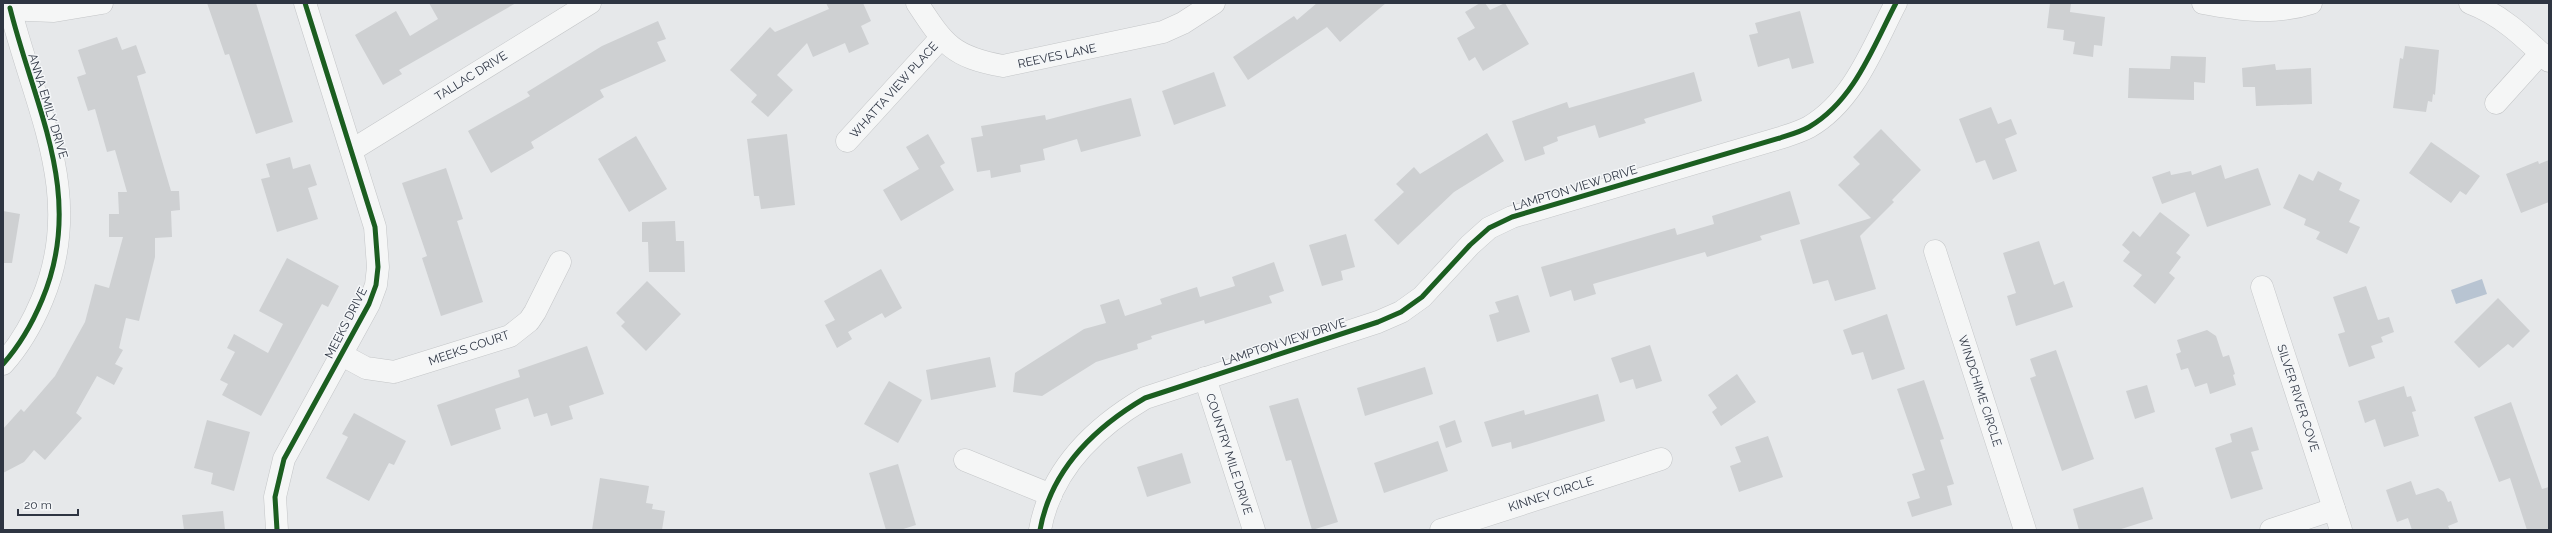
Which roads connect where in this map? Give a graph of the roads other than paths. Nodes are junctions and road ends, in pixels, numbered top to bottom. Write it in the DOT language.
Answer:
graph roads {
  1 [pos="102,3"];
  2 [pos="305,3"];
  3 [pos="590,3"];
  4 [pos="917,3"];
  5 [pos="1214,3"];
  6 [pos="1896,3"];
  7 [pos="2204,3"];
  8 [pos="2311,3"];
  9 [pos="2470,3"];
  10 [pos="2492,7"];
  11 [pos="7,9"];
  12 [pos="940,39"];
  13 [pos="2545,57"];
  14 [pos="2496,103"];
  15 [pos="847,141"];
  16 [pos="352,150"];
  17 [pos="1935,251"];
  18 [pos="560,262"];
  19 [pos="2262,287"];
  20 [pos="342,355"];
  21 [pos="3,364"];
  22 [pos="1204,378"];
  23 [pos="1661,459"];
  24 [pos="965,460"];
  25 [pos="1051,495"];
  26 [pos="2334,509"];
  27 [pos="277,530"];
  28 [pos="1040,530"];
  29 [pos="1254,530"];
  30 [pos="1441,530"];
  31 [pos="2025,530"];
  32 [pos="2271,530"];
  33 [pos="2341,530"];
  1 -- 11 [label="street"];
  2 -- 16 [label="street, MEEKS DRIVE"];
  3 -- 16 [label="street, TALLAC DRIVE"];
  4 -- 12 [label="street, REEVES LANE"];
  5 -- 12 [label="street, REEVES LANE"];
  6 -- 22 [label="street, LAMPTON VIEW DRIVE"];
  7 -- 8 [label="street"];
  9 -- 10 [label="street"];
  10 -- 13 [label="street"];
  11 -- 21 [label="street, ANNA EMILY DRIVE"];
  12 -- 15 [label="street, WHATTA VIEW PLACE"];
  13 -- 14 [label="street"];
  16 -- 20 [label="street, MEEKS DRIVE"];
  17 -- 31 [label="street, WINDCHIME CIRCLE"];
  18 -- 20 [label="street, MEEKS COURT"];
  19 -- 26 [label="street, SILVER RIVER COVE"];
  20 -- 27 [label="street, MEEKS DRIVE"];
  22 -- 25 [label="street, LAMPTON VIEW DRIVE"];
  22 -- 29 [label="street, COUNTRY MILE DRIVE"];
  23 -- 30 [label="street, KINNEY CIRCLE"];
  24 -- 25 [label="street"];
  25 -- 28 [label="street, LAMPTON VIEW DRIVE"];
  26 -- 32 [label="street"];
  26 -- 33 [label="street, SILVER RIVER COVE"];
}
